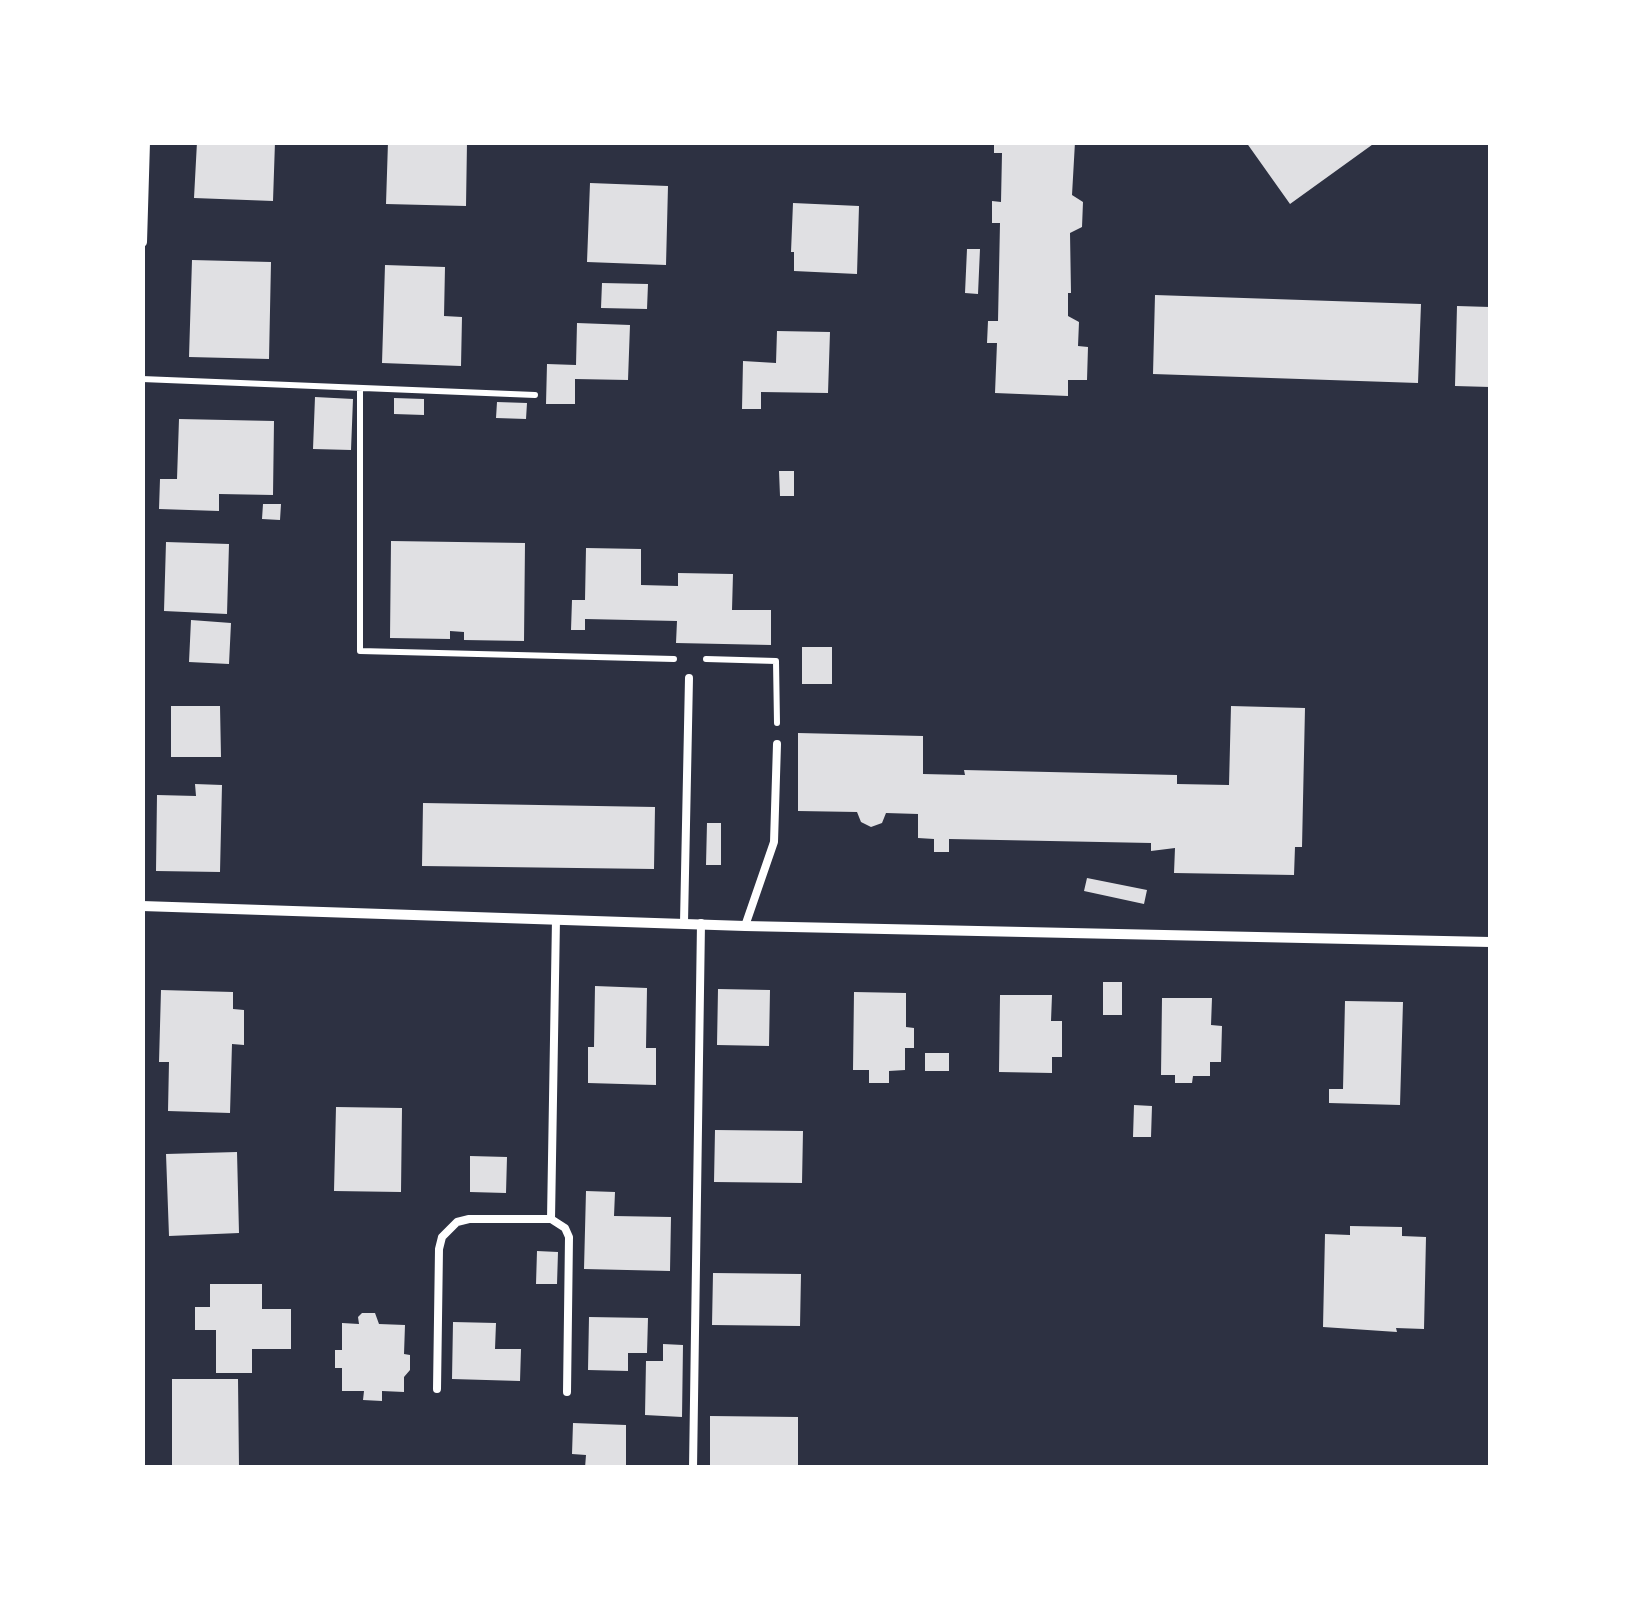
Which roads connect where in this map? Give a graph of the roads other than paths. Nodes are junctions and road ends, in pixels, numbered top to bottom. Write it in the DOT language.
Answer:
graph roads {
  1 [pos="145,142"];
  2 [pos="142,242"];
  3 [pos="690,678"];
  4 [pos="777,744"];
  5 [pos="142,906"];
  6 [pos="556,920"];
  7 [pos="684,922"];
  8 [pos="701,923"];
  9 [pos="744,926"];
  10 [pos="1490,942"];
  11 [pos="552,1219"];
  12 [pos="437,1389"];
  13 [pos="567,1392"];
  14 [pos="693,1468"];
  1 -- 2 [label="street"];
  3 -- 7 [label="lane"];
  4 -- 9 [label="lane"];
  5 -- 6 [label="street"];
  6 -- 7 [label="street"];
  6 -- 11 [label="lane"];
  7 -- 8 [label="street"];
  8 -- 9 [label="street"];
  8 -- 14 [label="lane"];
  9 -- 10 [label="street"];
  11 -- 12 [label="lane"];
  11 -- 13 [label="lane"];
}
